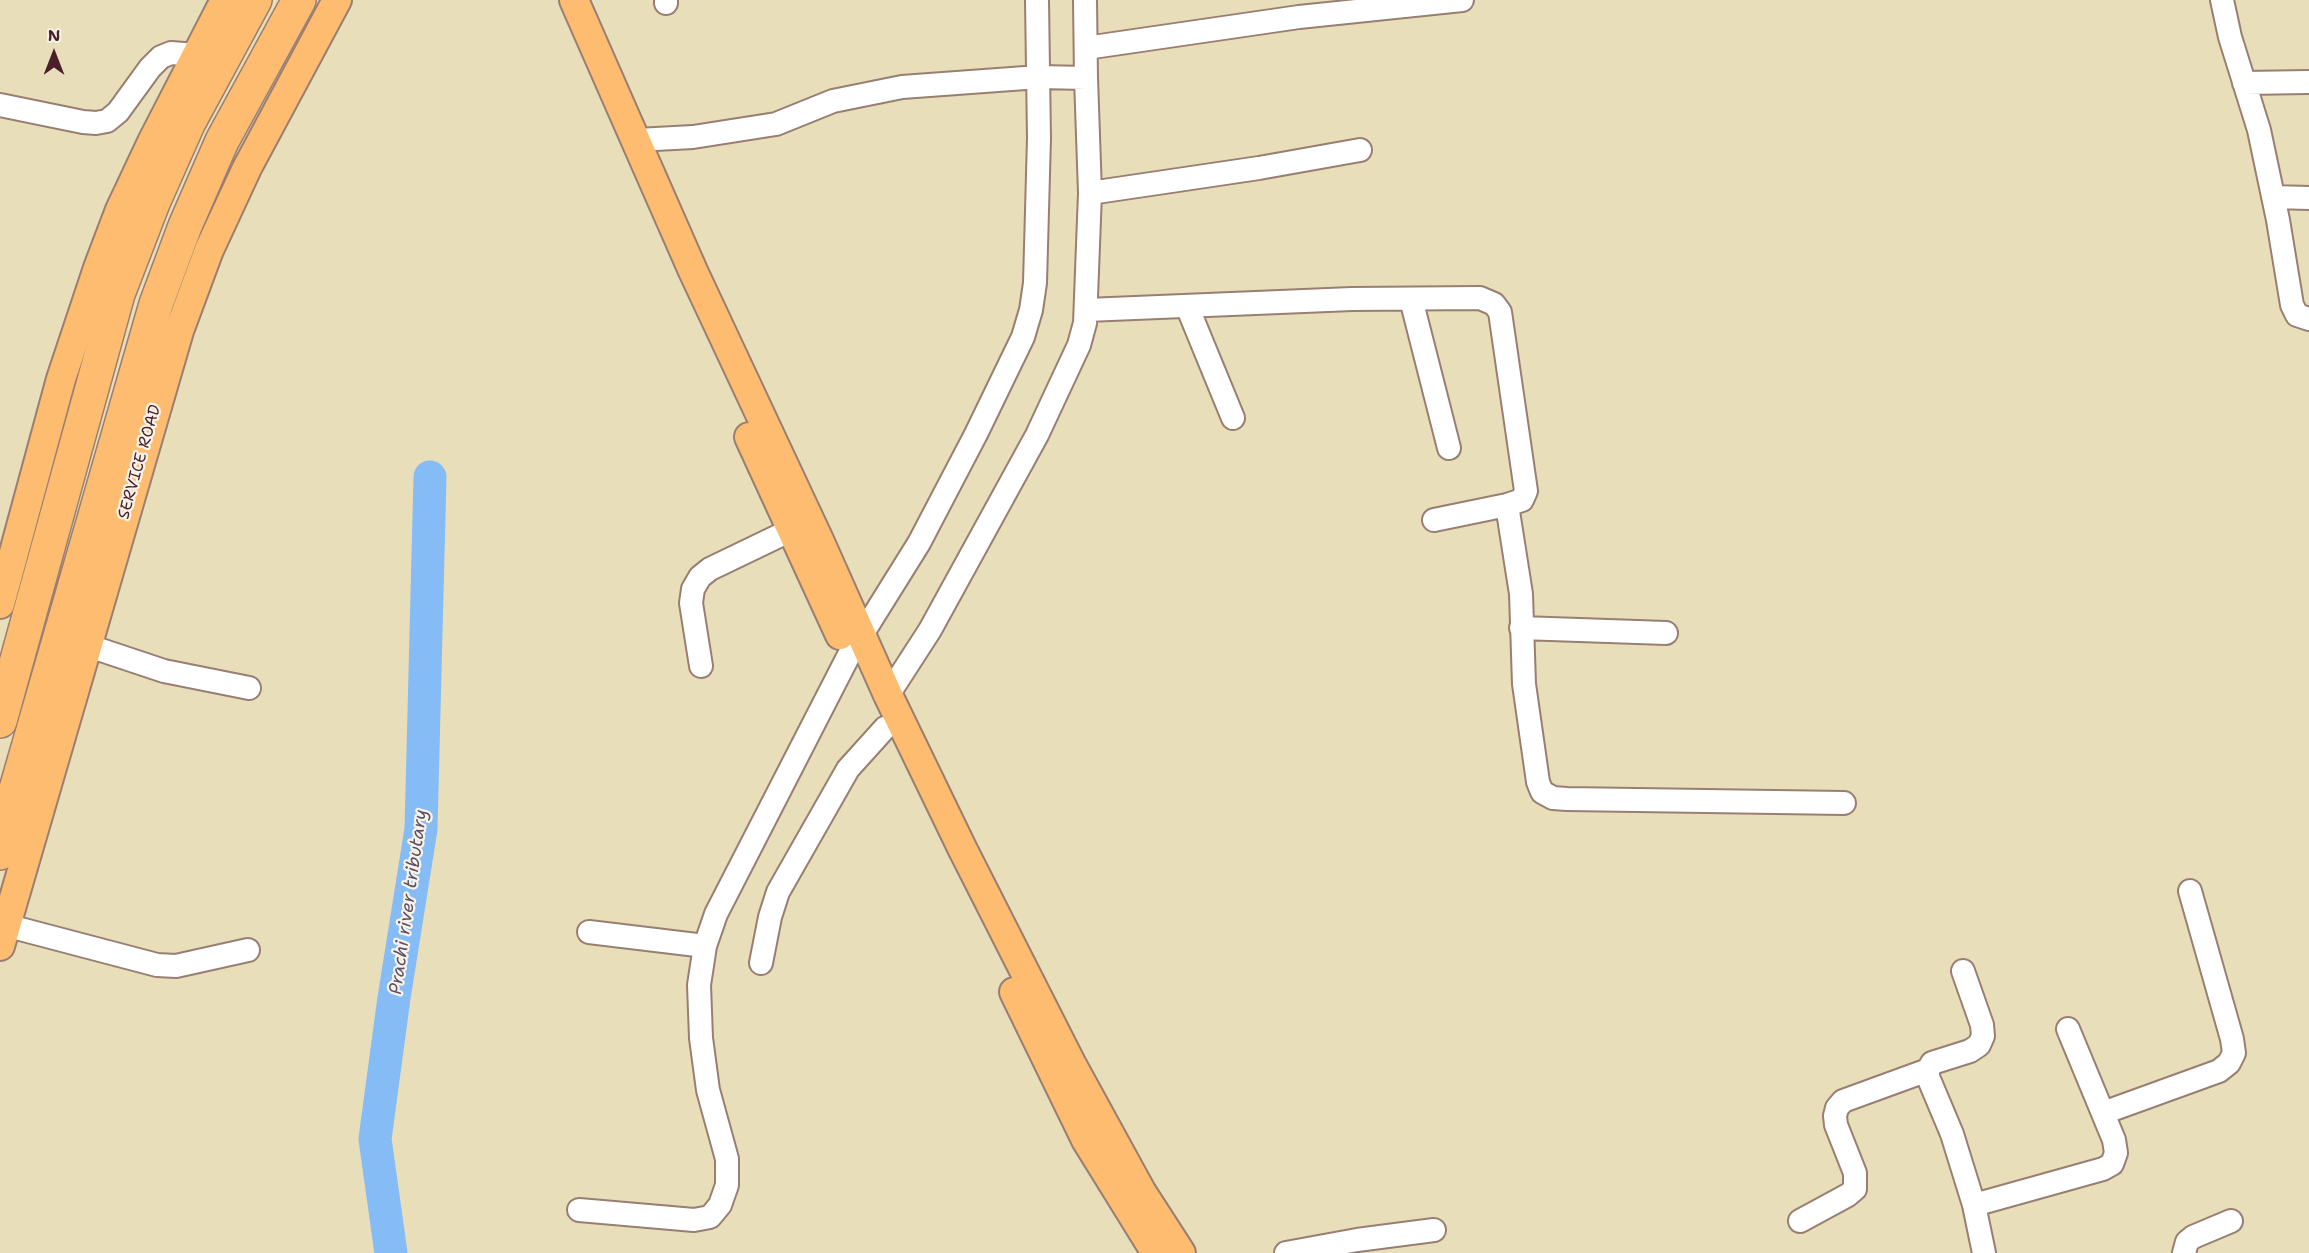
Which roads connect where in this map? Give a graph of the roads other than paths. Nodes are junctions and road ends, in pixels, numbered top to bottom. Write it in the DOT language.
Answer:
graph roads {
  1 [pos="225,0"];
  2 [pos="255,0"];
  3 [pos="299,0"];
  4 [pos="337,0"];
  5 [pos="561,0"];
  6 [pos="574,0"];
  7 [pos="1037,0"];
  8 [pos="1085,0"];
  9 [pos="1462,0"];
  10 [pos="2222,0"];
  11 [pos="1298,9"];
  12 [pos="1086,48"];
  13 [pos="196,55"];
  14 [pos="1042,77"];
  15 [pos="1083,78"];
  16 [pos="2309,82"];
  17 [pos="2244,83"];
  18 [pos="0,105"];
  19 [pos="637,140"];
  20 [pos="1360,150"];
  21 [pos="1090,193"];
  22 [pos="2273,197"];
  23 [pos="2309,198"];
  24 [pos="1411,299"];
  25 [pos="1187,306"];
  26 [pos="1087,310"];
  27 [pos="2309,320"];
  28 [pos="1233,418"];
  29 [pos="1449,447"];
  30 [pos="1507,505"];
  31 [pos="1434,520"];
  32 [pos="791,531"];
  33 [pos="0,604"];
  34 [pos="1521,628"];
  35 [pos="1666,633"];
  36 [pos="87,645"];
  37 [pos="857,650"];
  38 [pos="701,666"];
  39 [pos="249,688"];
  40 [pos="882,704"];
  41 [pos="0,720"];
  42 [pos="1844,803"];
  43 [pos="0,853"];
  44 [pos="2190,891"];
  45 [pos="589,932"];
  46 [pos="2,935"];
  47 [pos="705,946"];
  48 [pos="248,950"];
  49 [pos="761,963"];
  50 [pos="1963,971"];
  51 [pos="2068,1029"];
  52 [pos="1928,1070"];
  53 [pos="2103,1113"];
  54 [pos="1974,1205"];
  55 [pos="579,1210"];
  56 [pos="1800,1221"];
  57 [pos="2231,1221"];
  58 [pos="1434,1230"];
  59 [pos="1156,1253"];
  60 [pos="1181,1253"];
  61 [pos="1286,1253"];
  62 [pos="1984,1253"];
  63 [pos="2184,1253"];
  1 -- 13 [label="main road"];
  2 -- 41 [label="highway"];
  3 -- 43 [label="highway"];
  4 -- 36 [label="main road, SERVICE ROAD"];
  5 -- 32 [label="main road"];
  6 -- 19 [label="main road"];
  7 -- 14 [label="street"];
  8 -- 12 [label="street"];
  9 -- 11 [label="street"];
  10 -- 17 [label="street"];
  11 -- 12 [label="street"];
  12 -- 15 [label="street"];
  13 -- 18 [label="street"];
  13 -- 33 [label="main road"];
  14 -- 15 [label="street"];
  14 -- 19 [label="street"];
  14 -- 37 [label="street"];
  15 -- 21 [label="street"];
  16 -- 17 [label="street"];
  17 -- 22 [label="street"];
  19 -- 37 [label="main road"];
  20 -- 21 [label="street"];
  21 -- 26 [label="street"];
  22 -- 23 [label="street"];
  22 -- 27 [label="street"];
  24 -- 25 [label="street"];
  24 -- 29 [label="street"];
  24 -- 30 [label="street"];
  25 -- 26 [label="street"];
  25 -- 28 [label="street"];
  26 -- 40 [label="street"];
  30 -- 31 [label="street"];
  30 -- 34 [label="street"];
  32 -- 37 [label="main road"];
  32 -- 38 [label="street"];
  34 -- 35 [label="street"];
  34 -- 42 [label="street"];
  36 -- 39 [label="street"];
  36 -- 46 [label="main road, SERVICE ROAD"];
  37 -- 40 [label="main road"];
  37 -- 47 [label="street"];
  40 -- 49 [label="street"];
  40 -- 59 [label="main road"];
  40 -- 60 [label="main road"];
  44 -- 53 [label="street"];
  45 -- 47 [label="street"];
  46 -- 48 [label="street"];
  47 -- 55 [label="street"];
  50 -- 52 [label="street"];
  51 -- 53 [label="street"];
  52 -- 54 [label="street"];
  52 -- 56 [label="street"];
  53 -- 54 [label="street"];
  54 -- 62 [label="street"];
  57 -- 63 [label="street"];
  58 -- 61 [label="street"];
}
